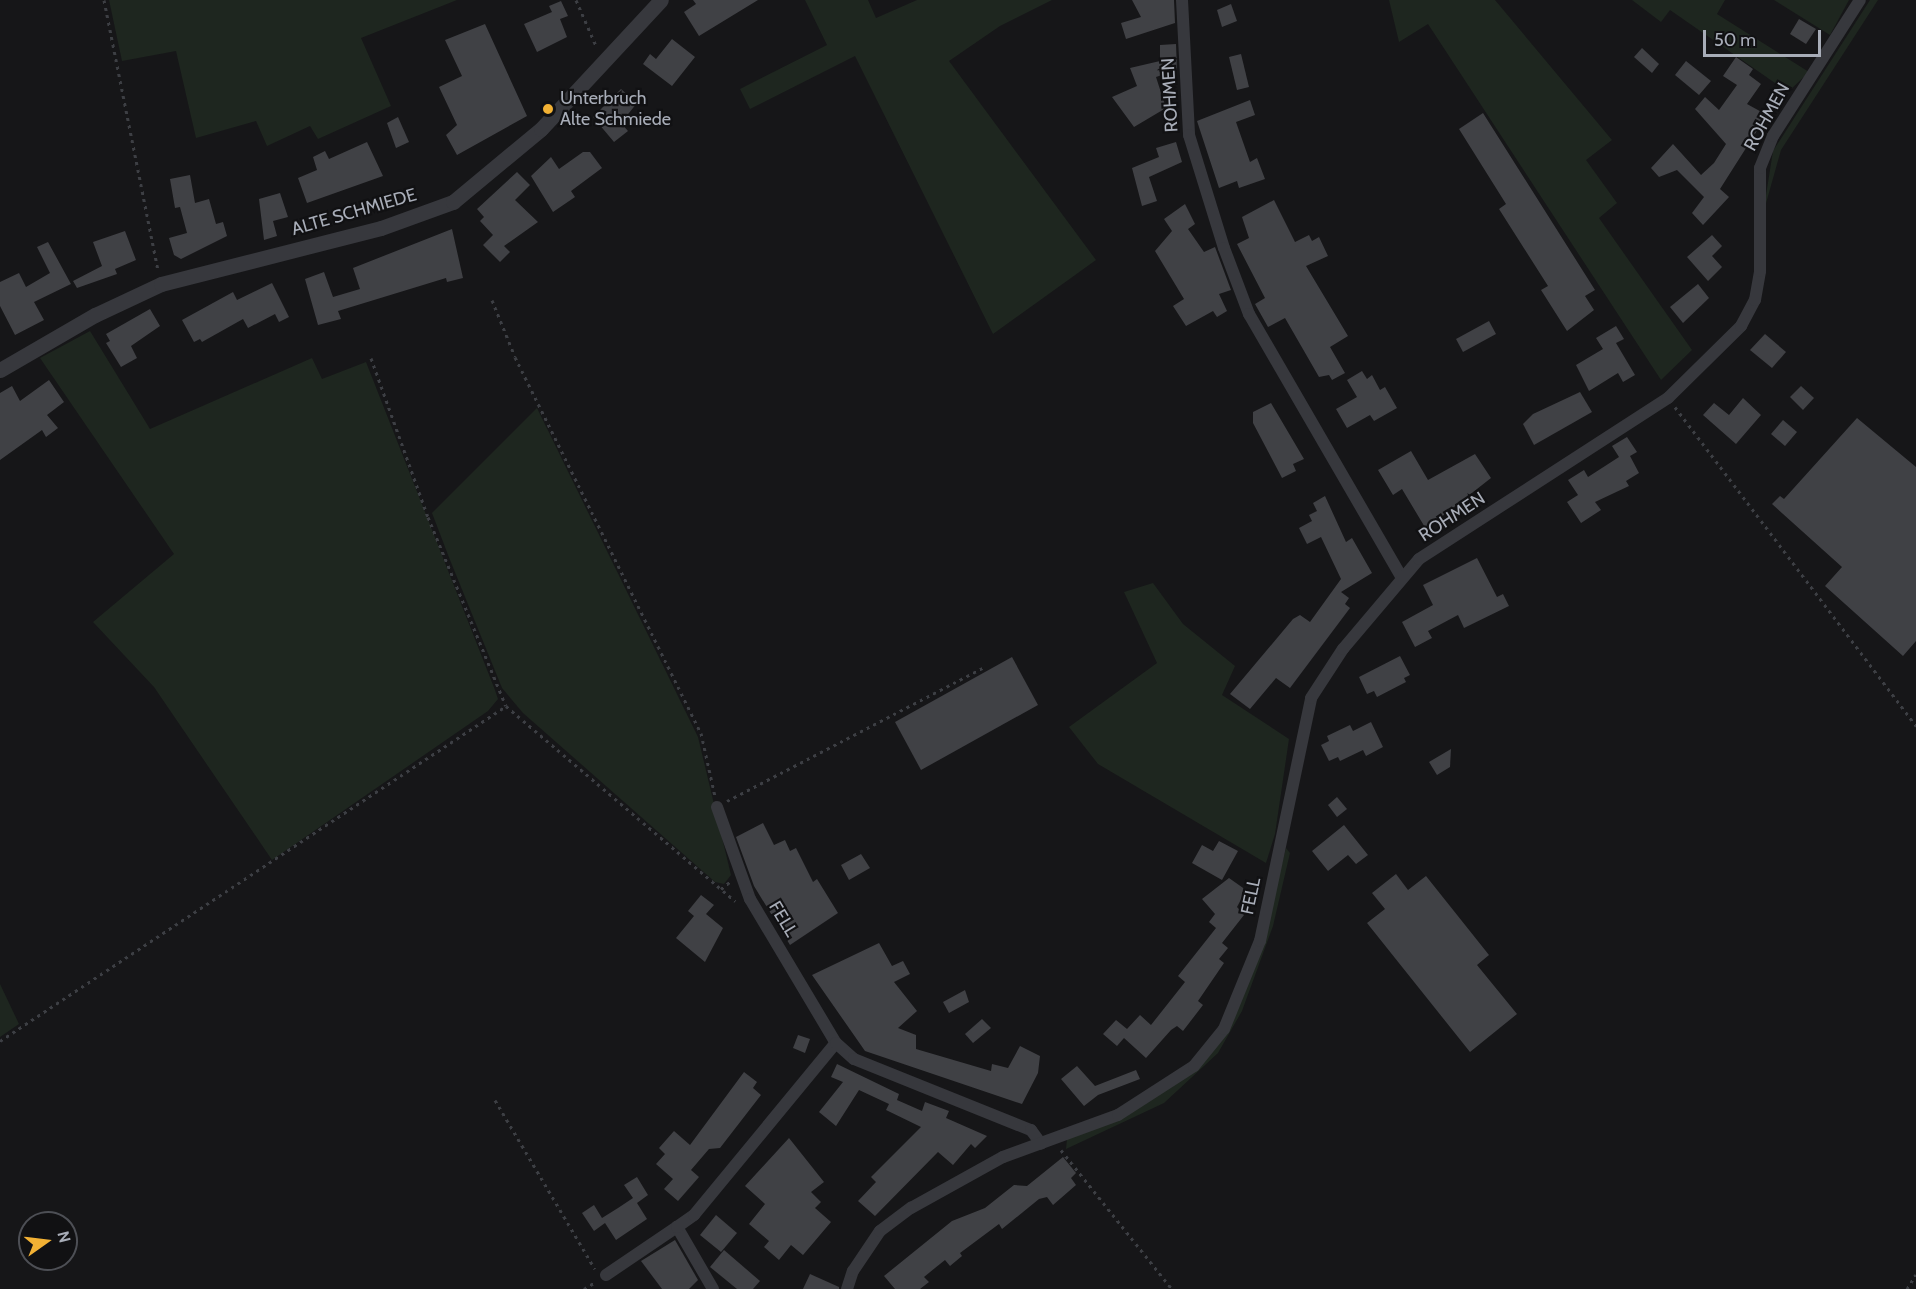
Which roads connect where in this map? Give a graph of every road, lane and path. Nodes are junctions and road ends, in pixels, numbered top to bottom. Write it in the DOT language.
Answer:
graph roads {
  1 [pos="104,0"];
  2 [pos="576,0"];
  3 [pos="661,0"];
  4 [pos="1182,0"];
  5 [pos="1860,0"];
  6 [pos="602,60"];
  7 [pos="161,284"];
  8 [pos="492,300"];
  9 [pos="370,358"];
  10 [pos="0,370"];
  11 [pos="1668,398"];
  12 [pos="1402,578"];
  13 [pos="983,668"];
  14 [pos="506,706"];
  15 [pos="1916,726"];
  16 [pos="717,807"];
  17 [pos="758,912"];
  18 [pos="0,1041"];
  19 [pos="836,1043"];
  20 [pos="495,1100"];
  21 [pos="1047,1142"];
  22 [pos="677,1227"];
  23 [pos="1916,1274"];
  24 [pos="603,1277"];
  25 [pos="713,1289"];
  26 [pos="847,1289"];
  27 [pos="1172,1289"];
  28 [pos="1907,1289"];
  1 -- 7 [label="path"];
  2 -- 6 [label="path"];
  3 -- 6 [label="street, ALTE SCHMIEDE"];
  4 -- 12 [label="street, ROHMEN"];
  5 -- 11 [label="street, ROHMEN"];
  6 -- 7 [label="street, ALTE SCHMIEDE"];
  7 -- 10 [label="street, ALTE SCHMIEDE"];
  8 -- 16 [label="path"];
  9 -- 14 [label="path"];
  11 -- 12 [label="street, ROHMEN"];
  11 -- 15 [label="path"];
  12 -- 21 [label="street, FELL"];
  13 -- 16 [label="path"];
  14 -- 17 [label="path"];
  14 -- 18 [label="path"];
  16 -- 17 [label="street, FELL"];
  17 -- 19 [label="street, FELL"];
  19 -- 21 [label="street, FELL"];
  19 -- 22 [label="street"];
  20 -- 24 [label="path"];
  21 -- 26 [label="street, FELL"];
  21 -- 27 [label="path"];
  22 -- 24 [label="street"];
  22 -- 25 [label="street"];
  23 -- 28 [label="path"];
}
